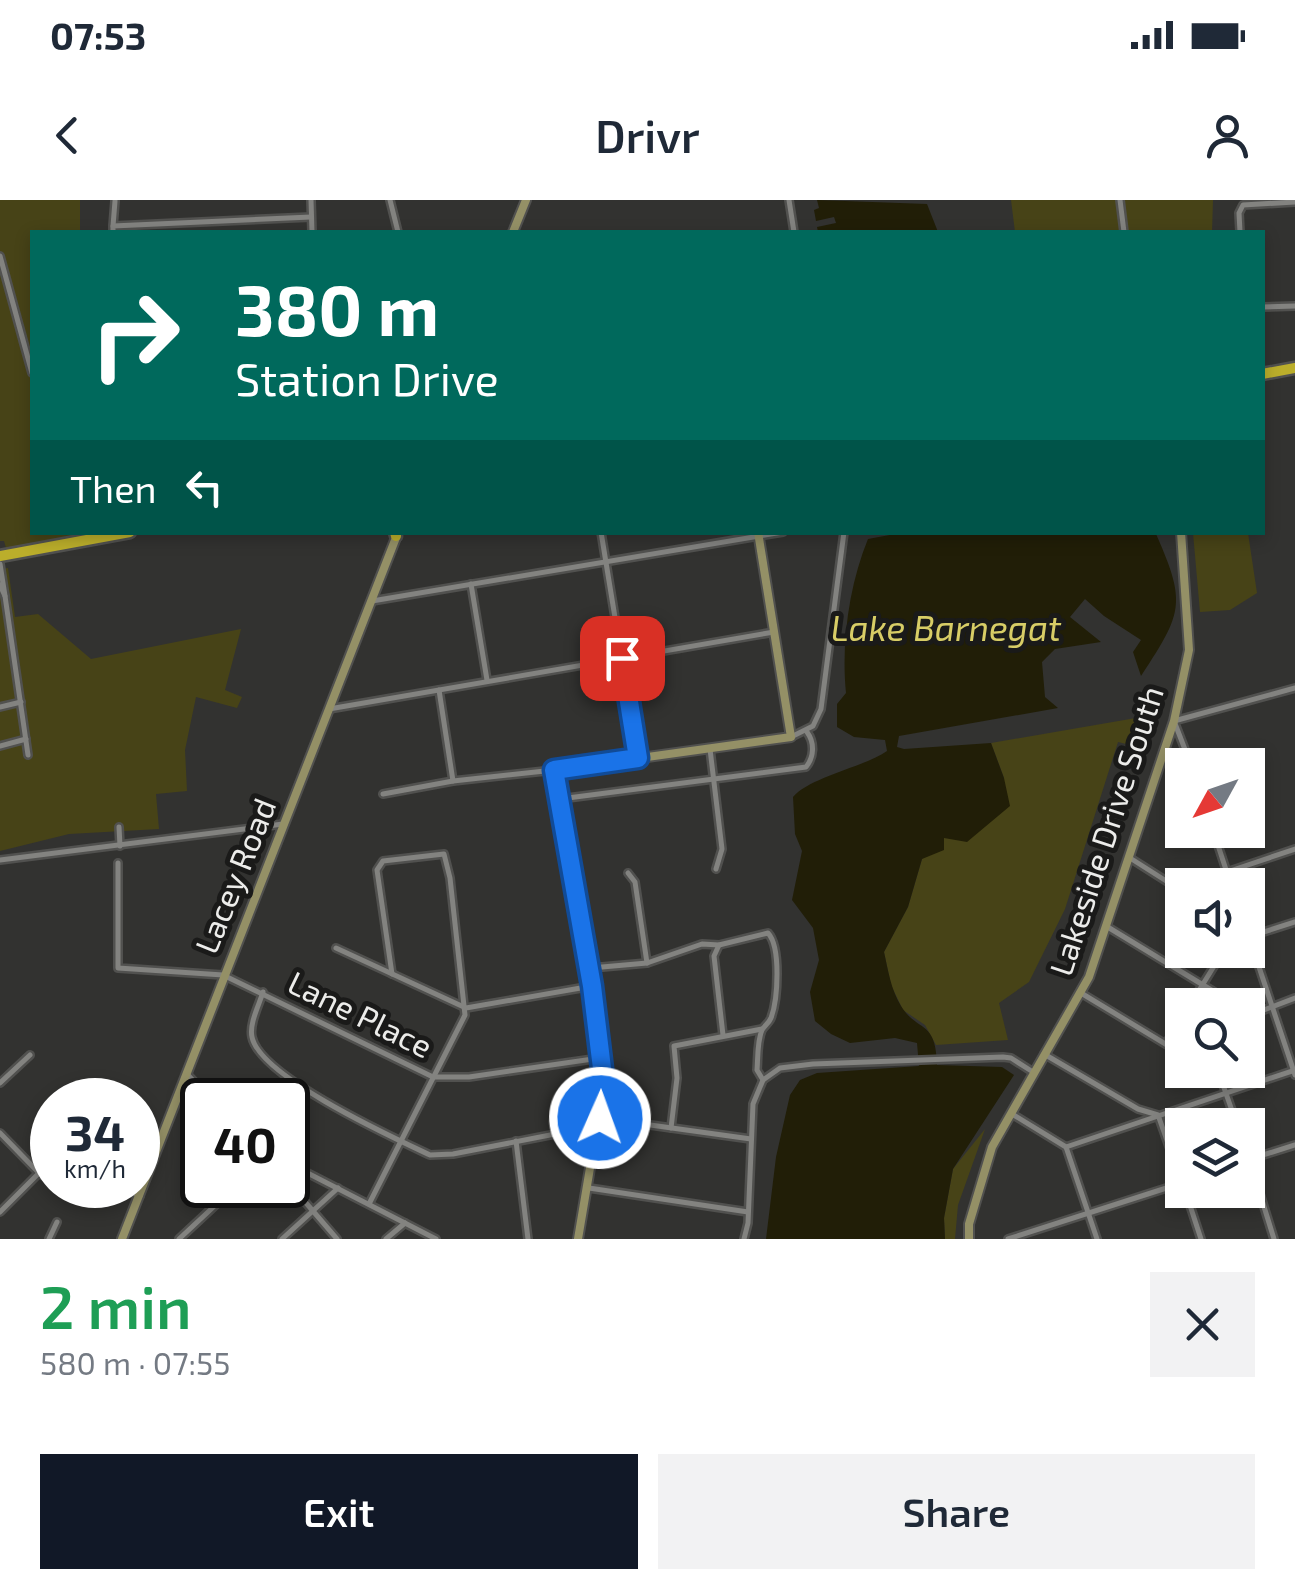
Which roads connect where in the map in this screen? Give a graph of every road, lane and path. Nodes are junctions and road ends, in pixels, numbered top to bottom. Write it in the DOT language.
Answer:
graph roads {
  1 [pos="115,200"];
  2 [pos="311,200"];
  3 [pos="390,200"];
  4 [pos="526,200"];
  5 [pos="788,200"];
  6 [pos="1120,200"];
  7 [pos="1295,202"];
  8 [pos="311,216"];
  9 [pos="180,223"];
  10 [pos="113,230"];
  11 [pos="180,230"];
  12 [pos="312,230"];
  13 [pos="398,230"];
  14 [pos="515,230"];
  15 [pos="794,230"];
  16 [pos="1124,230"];
  17 [pos="1240,230"];
  18 [pos="0,256"];
  19 [pos="1295,306"];
  20 [pos="1265,307"];
  21 [pos="30,366"];
  22 [pos="1295,368"];
  23 [pos="1265,373"];
  24 [pos="396,535"];
  25 [pos="602,535"];
  26 [pos="758,535"];
  27 [pos="844,535"];
  28 [pos="1182,535"];
  29 [pos="77,537"];
  30 [pos="0,560"];
  31 [pos="606,561"];
  32 [pos="471,584"];
  33 [pos="0,585"];
  34 [pos="5,596"];
  35 [pos="371,601"];
  36 [pos="774,632"];
  37 [pos="622,658"];
  38 [pos="487,680"];
  39 [pos="1295,688"];
  40 [pos="439,690"];
  41 [pos="21,702"];
  42 [pos="0,708"];
  43 [pos="328,710"];
  44 [pos="1174,721"];
  45 [pos="807,732"];
  46 [pos="791,737"];
  47 [pos="26,739"];
  48 [pos="0,746"];
  49 [pos="1184,748"];
  50 [pos="710,749"];
  51 [pos="28,755"];
  52 [pos="638,758"];
  53 [pos="554,770"];
  54 [pos="713,780"];
  55 [pos="454,781"];
  56 [pos="383,794"];
  57 [pos="560,798"];
  58 [pos="283,824"];
  59 [pos="119,827"];
  60 [pos="120,846"];
  61 [pos="1295,849"];
  62 [pos="1128,857"];
  63 [pos="0,860"];
  64 [pos="118,863"];
  65 [pos="1239,868"];
  66 [pos="716,869"];
  67 [pos="628,874"];
  68 [pos="1165,880"];
  69 [pos="1295,922"];
  70 [pos="1106,926"];
  71 [pos="1265,931"];
  72 [pos="719,945"];
  73 [pos="336,948"];
  74 [pos="647,963"];
  75 [pos="590,968"];
  76 [pos="1213,968"];
  77 [pos="1258,968"];
  78 [pos="392,974"];
  79 [pos="223,976"];
  80 [pos="1203,984"];
  81 [pos="592,986"];
  82 [pos="1201,988"];
  83 [pos="1209,988"];
  84 [pos="263,992"];
  85 [pos="1081,993"];
  86 [pos="1295,998"];
  87 [pos="1271,1007"];
  88 [pos="466,1008"];
  89 [pos="1265,1009"];
  90 [pos="762,1029"];
  91 [pos="722,1035"];
  92 [pos="1165,1043"];
  93 [pos="1044,1054"];
  94 [pos="30,1055"];
  95 [pos="600,1058"];
  96 [pos="1033,1072"];
  97 [pos="1295,1072"];
  98 [pos="187,1074"];
  99 [pos="433,1077"];
  100 [pos="191,1078"];
  101 [pos="289,1078"];
  102 [pos="763,1080"];
  103 [pos="0,1082"];
  104 [pos="1224,1088"];
  105 [pos="310,1094"];
  106 [pos="1226,1094"];
  107 [pos="1231,1108"];
  108 [pos="1010,1112"];
  109 [pos="1158,1116"];
  110 [pos="599,1122"];
  111 [pos="671,1128"];
  112 [pos="0,1132"];
  113 [pos="1165,1135"];
  114 [pos="751,1139"];
  115 [pos="160,1141"];
  116 [pos="400,1141"];
  117 [pos="516,1141"];
  118 [pos="1295,1144"];
  119 [pos="1066,1147"];
  120 [pos="1265,1153"];
  121 [pos="30,1164"];
  122 [pos="310,1174"];
  123 [pos="30,1183"];
  124 [pos="338,1188"];
  125 [pos="589,1188"];
  126 [pos="1165,1190"];
  127 [pos="369,1204"];
  128 [pos="135,1208"];
  129 [pos="212,1208"];
  130 [pos="310,1208"];
  131 [pos="1191,1208"];
  132 [pos="1264,1208"];
  133 [pos="312,1211"];
  134 [pos="0,1212"];
  135 [pos="748,1212"];
  136 [pos="1088,1213"];
  137 [pos="57,1222"];
  138 [pos="404,1223"];
  139 [pos="123,1236"];
  140 [pos="49,1239"];
  141 [pos="134,1239"];
  142 [pos="178,1239"];
  143 [pos="282,1239"];
  144 [pos="337,1239"];
  145 [pos="386,1239"];
  146 [pos="436,1239"];
  147 [pos="528,1239"];
  148 [pos="578,1239"];
  149 [pos="744,1239"];
  150 [pos="969,1239"];
  151 [pos="1008,1239"];
  152 [pos="1097,1239"];
  153 [pos="1201,1239"];
  154 [pos="1274,1239"];
  1 -- 10 [label="street"];
  2 -- 8 [label="street"];
  3 -- 13 [label="street"];
  4 -- 14 [label="street"];
  5 -- 15 [label="street"];
  6 -- 16 [label="street"];
  7 -- 17 [label="street"];
  8 -- 9 [label="street"];
  8 -- 12 [label="street"];
  9 -- 10 [label="street"];
  9 -- 11 [label="street"];
  18 -- 21 [label="street"];
  19 -- 20 [label="street"];
  22 -- 23 [label="highway"];
  24 -- 35 [label="street, Lacey Road"];
  25 -- 31 [label="street"];
  26 -- 31 [label="street"];
  26 -- 36 [label="street"];
  27 -- 45 [label="street"];
  28 -- 44 [label="street, Lakeside Drive South"];
  29 -- 30 [label="highway"];
  30 -- 34 [label="street"];
  31 -- 32 [label="street"];
  31 -- 37 [label="street"];
  32 -- 35 [label="street"];
  32 -- 38 [label="street"];
  33 -- 34 [label="street"];
  34 -- 41 [label="street"];
  35 -- 43 [label="street, Lacey Road"];
  36 -- 37 [label="street"];
  36 -- 46 [label="street"];
  37 -- 38 [label="street"];
  37 -- 52 [label="street"];
  38 -- 40 [label="street"];
  39 -- 44 [label="street"];
  40 -- 43 [label="street"];
  40 -- 55 [label="street"];
  41 -- 42 [label="street"];
  41 -- 47 [label="street"];
  43 -- 58 [label="street, Lacey Road"];
  44 -- 49 [label="street"];
  44 -- 62 [label="street, Lakeside Drive South"];
  45 -- 46 [label="street"];
  45 -- 54 [label="street"];
  46 -- 50 [label="street"];
  47 -- 48 [label="street"];
  47 -- 51 [label="street"];
  50 -- 52 [label="street"];
  50 -- 54 [label="street"];
  52 -- 53 [label="street"];
  53 -- 55 [label="street"];
  53 -- 57 [label="street"];
  54 -- 57 [label="street"];
  54 -- 66 [label="street"];
  55 -- 56 [label="street"];
  57 -- 75 [label="street"];
  58 -- 60 [label="street"];
  58 -- 79 [label="street, Lacey Road"];
  59 -- 60 [label="street"];
  60 -- 63 [label="street"];
  61 -- 65 [label="street"];
  62 -- 68 [label="street"];
  62 -- 70 [label="street, Lakeside Drive South"];
  64 -- 79 [label="street, Lane Place"];
  67 -- 74 [label="street"];
  69 -- 71 [label="street"];
  70 -- 80 [label="street"];
  70 -- 85 [label="street, Lakeside Drive South"];
  72 -- 74 [label="street"];
  72 -- 90 [label="street"];
  72 -- 91 [label="street"];
  73 -- 78 [label="street"];
  74 -- 75 [label="street"];
  75 -- 81 [label="street"];
  76 -- 80 [label="street"];
  77 -- 87 [label="street"];
  78 -- 88 [label="street"];
  78 -- 88 [label="street"];
  79 -- 84 [label="street, Lane Place"];
  79 -- 98 [label="street, Lacey Road"];
  80 -- 82 [label="street"];
  80 -- 83 [label="street"];
  81 -- 88 [label="street"];
  81 -- 95 [label="street"];
  84 -- 99 [label="street, Lane Place"];
  84 -- 101 [label="street"];
  85 -- 92 [label="street"];
  85 -- 93 [label="street, Lakeside Drive South"];
  86 -- 87 [label="street"];
  87 -- 89 [label="street"];
  87 -- 97 [label="street"];
  88 -- 99 [label="street"];
  90 -- 91 [label="street"];
  90 -- 102 [label="street"];
  91 -- 111 [label="street"];
  93 -- 96 [label="street, Lakeside Drive South"];
  93 -- 109 [label="street"];
  94 -- 103 [label="street"];
  95 -- 99 [label="street, Lane Place"];
  95 -- 110 [label="street"];
  96 -- 102 [label="street"];
  96 -- 108 [label="street, Lakeside Drive South"];
  97 -- 106 [label="street"];
  98 -- 100 [label="street"];
  98 -- 115 [label="street, Lacey Road"];
  99 -- 116 [label="street"];
  102 -- 114 [label="street"];
  104 -- 106 [label="street"];
  105 -- 116 [label="street"];
  106 -- 107 [label="street"];
  106 -- 109 [label="street"];
  108 -- 119 [label="street"];
  108 -- 150 [label="street, Lakeside Drive South"];
  109 -- 113 [label="street"];
  109 -- 119 [label="street"];
  110 -- 111 [label="street"];
  110 -- 117 [label="street"];
  110 -- 125 [label="street"];
  111 -- 114 [label="street"];
  112 -- 121 [label="street"];
  114 -- 135 [label="street"];
  116 -- 117 [label="street"];
  116 -- 127 [label="street"];
  117 -- 147 [label="street"];
  118 -- 120 [label="street"];
  119 -- 136 [label="street"];
  122 -- 124 [label="street"];
  123 -- 134 [label="street"];
  124 -- 127 [label="street"];
  124 -- 133 [label="street"];
  125 -- 135 [label="street"];
  125 -- 148 [label="street"];
  126 -- 136 [label="street"];
  127 -- 138 [label="street"];
  128 -- 139 [label="street, Lacey Road"];
  129 -- 142 [label="street"];
  130 -- 133 [label="street"];
  131 -- 153 [label="street"];
  132 -- 154 [label="street"];
  133 -- 143 [label="street"];
  133 -- 144 [label="street"];
  135 -- 149 [label="street"];
  136 -- 151 [label="street"];
  136 -- 152 [label="street"];
  137 -- 140 [label="street"];
  138 -- 145 [label="street"];
  138 -- 146 [label="street"];
  139 -- 141 [label="street"];
}
